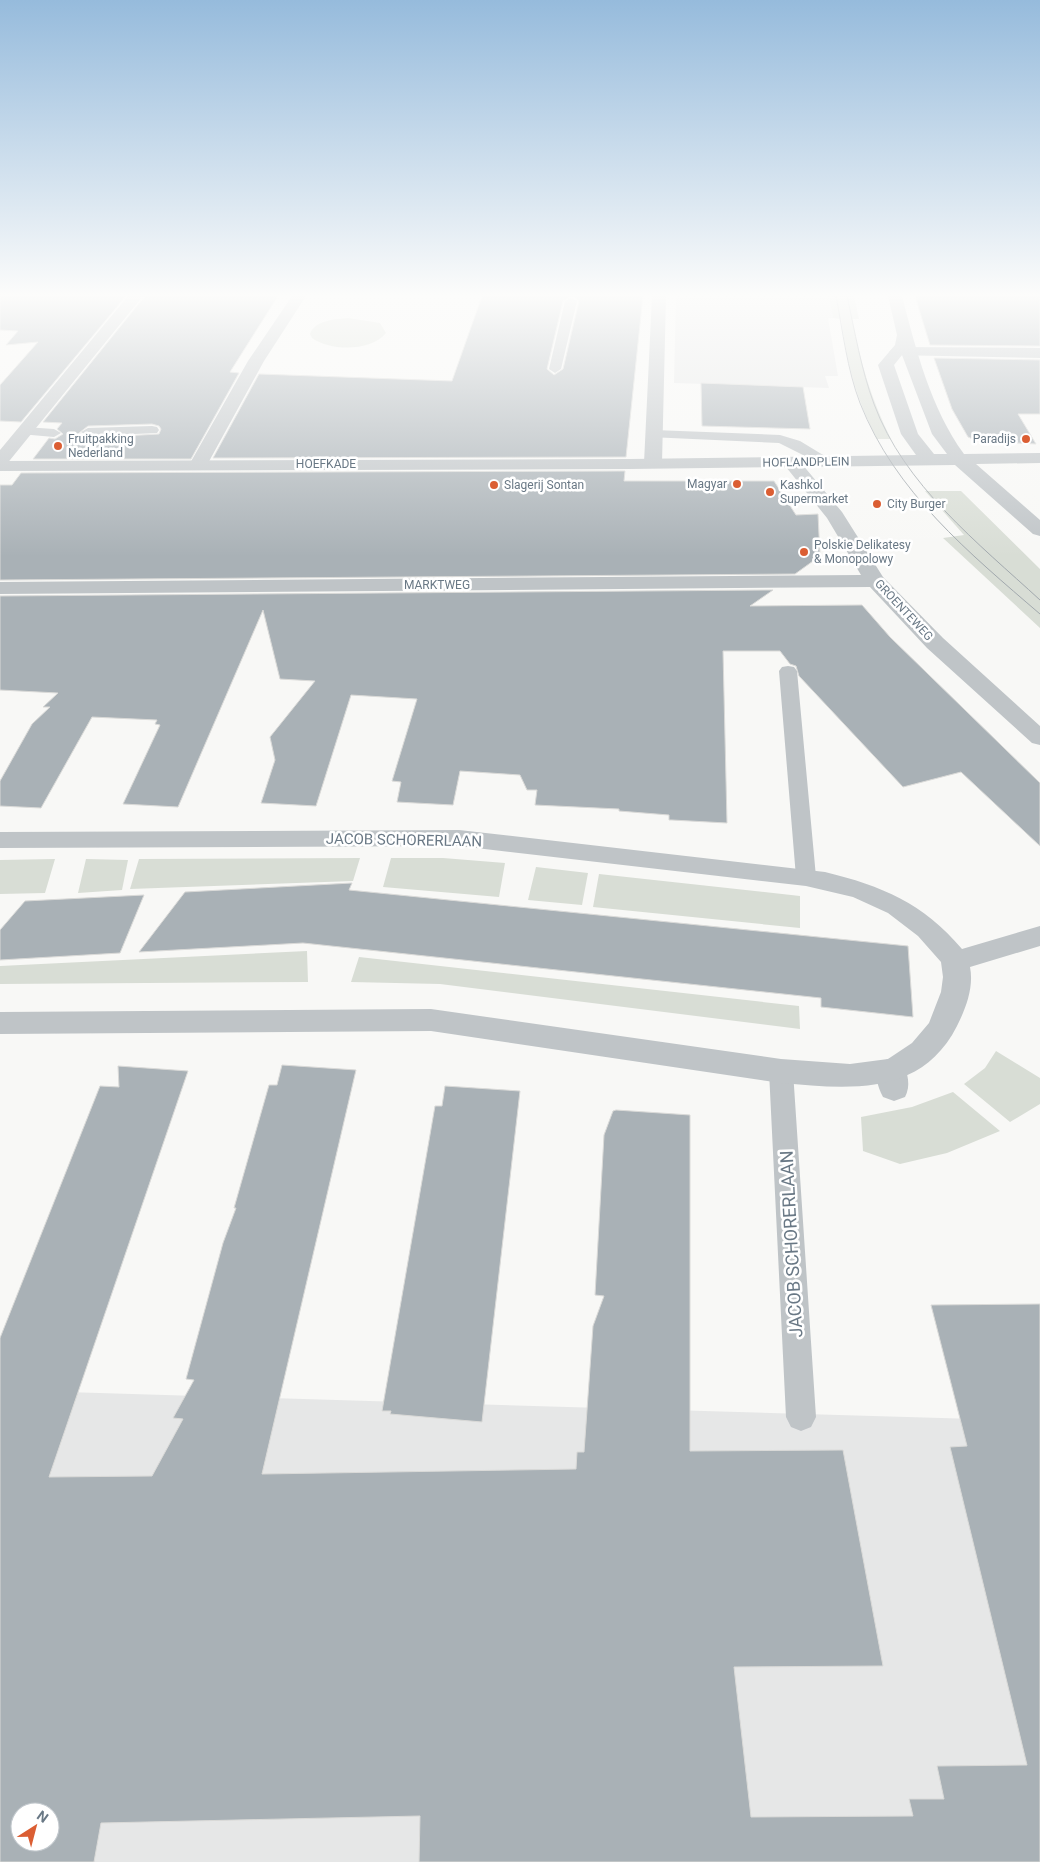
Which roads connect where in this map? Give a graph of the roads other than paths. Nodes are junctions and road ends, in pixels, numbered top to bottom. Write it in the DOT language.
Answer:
graph roads {
  1 [pos="65,383"];
  2 [pos="244,383"];
  3 [pos="656,383"];
  4 [pos="892,383"];
  5 [pos="917,383"];
  6 [pos="152,430"];
  7 [pos="25,431"];
  8 [pos="54,432"];
  9 [pos="88,432"];
  10 [pos="654,434"];
  11 [pos="1040,458"];
  12 [pos="929,460"];
  13 [pos="960,460"];
  14 [pos="0,461"];
  15 [pos="826,461"];
  16 [pos="653,462"];
  17 [pos="791,462"];
  18 [pos="198,465"];
  19 [pos="0,466"];
  20 [pos="1040,530"];
  21 [pos="875,581"];
  22 [pos="0,588"];
  23 [pos="788,671"];
  24 [pos="1040,738"];
  25 [pos="0,840"];
  26 [pos="806,877"];
  27 [pos="1040,936"];
  28 [pos="954,961"];
  29 [pos="0,1023"];
  30 [pos="781,1070"];
  31 [pos="801,1417"];
  1 -- 7 [label="street"];
  2 -- 18 [label="street"];
  3 -- 10 [label="street"];
  4 -- 12 [label="street"];
  5 -- 13 [label="street"];
  6 -- 9 [label="lane"];
  7 -- 8 [label="lane"];
  7 -- 14 [label="street"];
  10 -- 15 [label="lane"];
  10 -- 16 [label="street"];
  11 -- 13 [label="street"];
  12 -- 13 [label="street, HOFLANDPLEIN"];
  12 -- 15 [label="street, HOFLANDPLEIN"];
  13 -- 20 [label="street"];
  15 -- 17 [label="street, HOFLANDPLEIN"];
  16 -- 17 [label="street, HOFLANDPLEIN"];
  16 -- 18 [label="street, HOEFKADE"];
  17 -- 21 [label="street, GROENTEWEG"];
  18 -- 19 [label="street, HOEFKADE"];
  21 -- 22 [label="street, MARKTWEG"];
  21 -- 24 [label="street, GROENTEWEG"];
  23 -- 26 [label="lane"];
  25 -- 26 [label="street, JACOB SCHORERLAAN"];
  26 -- 28 [label="street, JACOB SCHORERLAAN"];
  27 -- 28 [label="street"];
  28 -- 30 [label="street"];
  29 -- 30 [label="street"];
  30 -- 31 [label="lane, JACOB SCHORERLAAN"];
}
